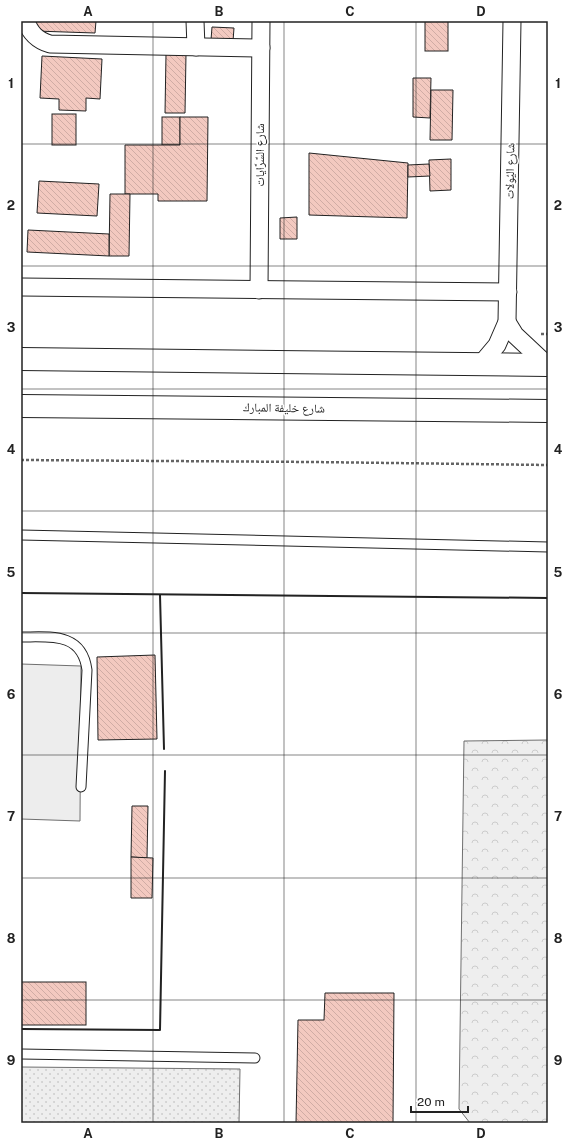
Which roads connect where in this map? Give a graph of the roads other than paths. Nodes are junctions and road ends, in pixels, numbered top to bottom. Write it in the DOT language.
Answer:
graph roads {
  1 [pos="26,21"];
  2 [pos="195,21"];
  3 [pos="261,21"];
  4 [pos="512,21"];
  5 [pos="196,47"];
  6 [pos="261,48"];
  7 [pos="21,287"];
  8 [pos="259,290"];
  9 [pos="508,292"];
  10 [pos="507,322"];
  11 [pos="21,359"];
  12 [pos="480,364"];
  13 [pos="547,365"];
  14 [pos="21,406"];
  15 [pos="548,411"];
  16 [pos="21,535"];
  17 [pos="548,547"];
  18 [pos="21,637"];
  19 [pos="82,787"];
  20 [pos="21,1054"];
  21 [pos="255,1058"];
  1 -- 5 [label="street"];
  2 -- 5 [label="street"];
  3 -- 6 [label="street, شارع السَّرَّايات"];
  4 -- 9 [label="street, شارع اليُولات"];
  5 -- 6 [label="street"];
  6 -- 8 [label="street, شارع السَّرَّايات"];
  7 -- 8 [label="street"];
  8 -- 9 [label="street"];
  9 -- 10 [label="street, شارع اليُولات"];
  10 -- 12 [label="street, شارع اليُولات"];
  10 -- 13 [label="street"];
  11 -- 12 [label="main road"];
  12 -- 13 [label="main road"];
  14 -- 15 [label="main road, شارع خليفة المبارك"];
  16 -- 17 [label="lane"];
  18 -- 19 [label="lane"];
  20 -- 21 [label="lane"];
}
